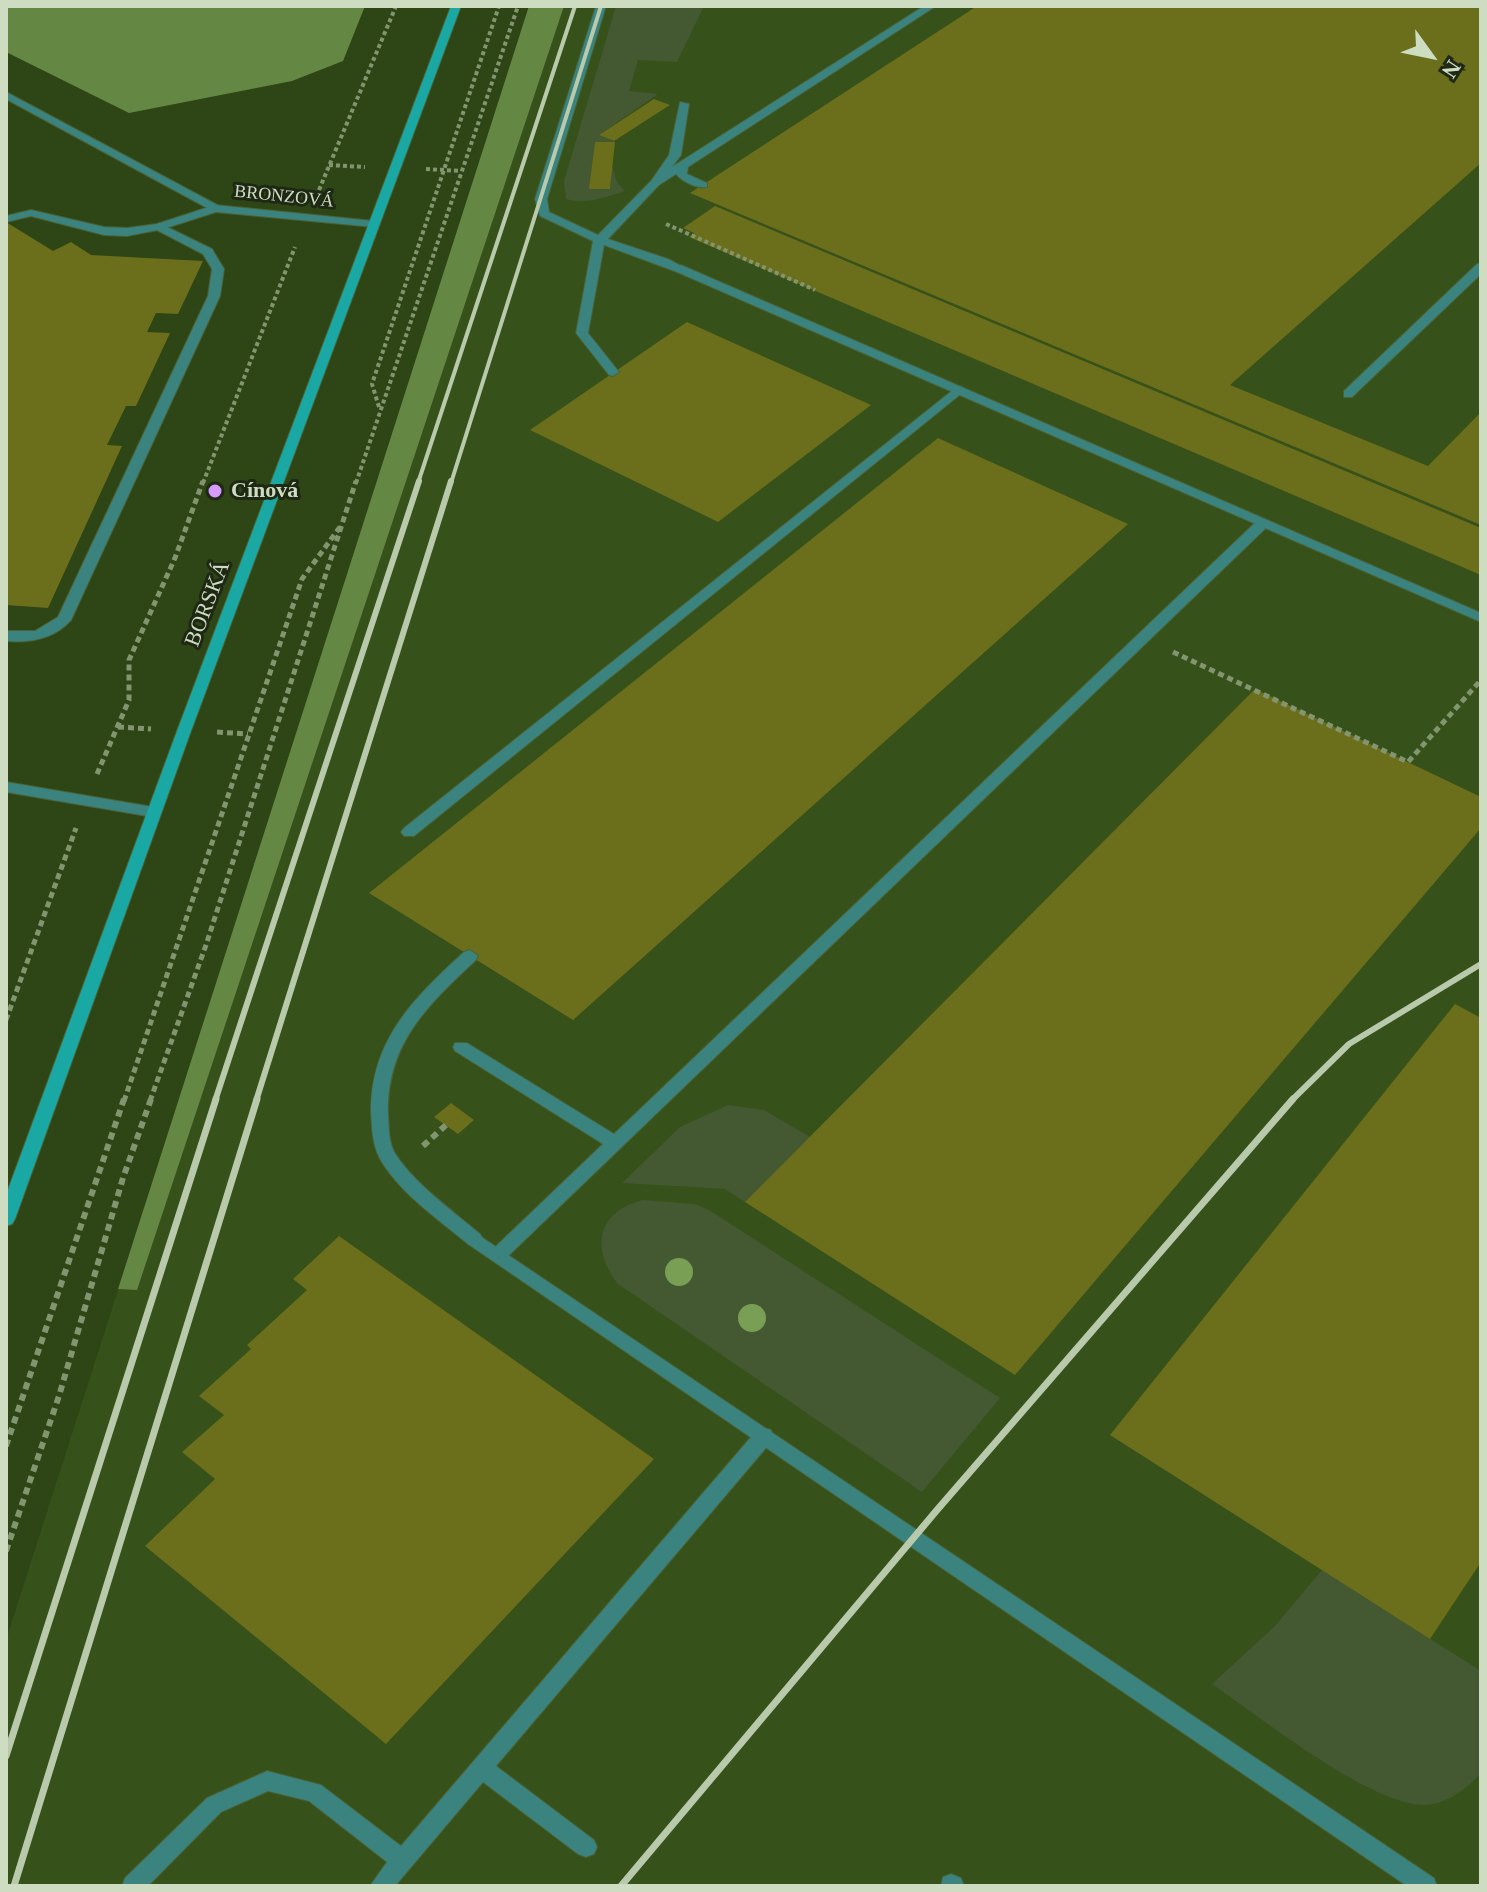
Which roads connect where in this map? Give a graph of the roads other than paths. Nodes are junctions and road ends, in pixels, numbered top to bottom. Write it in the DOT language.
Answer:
graph roads {
  1 [pos="456,6"];
  2 [pos="601,6"];
  3 [pos="931,6"];
  4 [pos="6,95"];
  5 [pos="684,104"];
  6 [pos="684,164"];
  7 [pos="655,183"];
  8 [pos="703,185"];
  9 [pos="215,208"];
  10 [pos="6,219"];
  11 [pos="374,224"];
  12 [pos="159,227"];
  13 [pos="599,241"];
  14 [pos="1481,267"];
  15 [pos="613,372"];
  16 [pos="958,390"];
  17 [pos="1348,394"];
  18 [pos="1263,523"];
  19 [pos="1481,618"];
  20 [pos="6,636"];
  21 [pos="6,787"];
  22 [pos="153,812"];
  23 [pos="409,832"];
  24 [pos="470,956"];
  25 [pos="461,1047"];
  26 [pos="615,1143"];
  27 [pos="6,1219"];
  28 [pos="498,1255"];
  29 [pos="764,1436"];
  30 [pos="480,1767"];
  31 [pos="586,1847"];
  32 [pos="402,1860"];
  33 [pos="133,1886"];
  34 [pos="381,1886"];
  35 [pos="1426,1886"];
  1 -- 11 [label="street, BORSKÁ"];
  2 -- 13 [label="street"];
  3 -- 6 [label="street"];
  4 -- 9 [label="street"];
  5 -- 7 [label="street"];
  6 -- 7 [label="street"];
  6 -- 8 [label="street"];
  7 -- 13 [label="street"];
  9 -- 11 [label="street, BRONZOVÁ"];
  9 -- 12 [label="street, BRONZOVÁ"];
  10 -- 12 [label="street, BRONZOVÁ"];
  11 -- 22 [label="street, BORSKÁ"];
  12 -- 20 [label="street"];
  13 -- 15 [label="street"];
  13 -- 16 [label="street"];
  14 -- 17 [label="street"];
  16 -- 18 [label="street"];
  16 -- 23 [label="street"];
  18 -- 19 [label="street"];
  18 -- 26 [label="street"];
  21 -- 22 [label="street"];
  22 -- 27 [label="street, BORSKÁ"];
  24 -- 28 [label="street"];
  25 -- 26 [label="street"];
  26 -- 28 [label="street"];
  28 -- 29 [label="street"];
  29 -- 30 [label="street"];
  29 -- 35 [label="street"];
  30 -- 31 [label="street"];
  30 -- 32 [label="street"];
  32 -- 33 [label="street"];
  32 -- 34 [label="street"];
}
